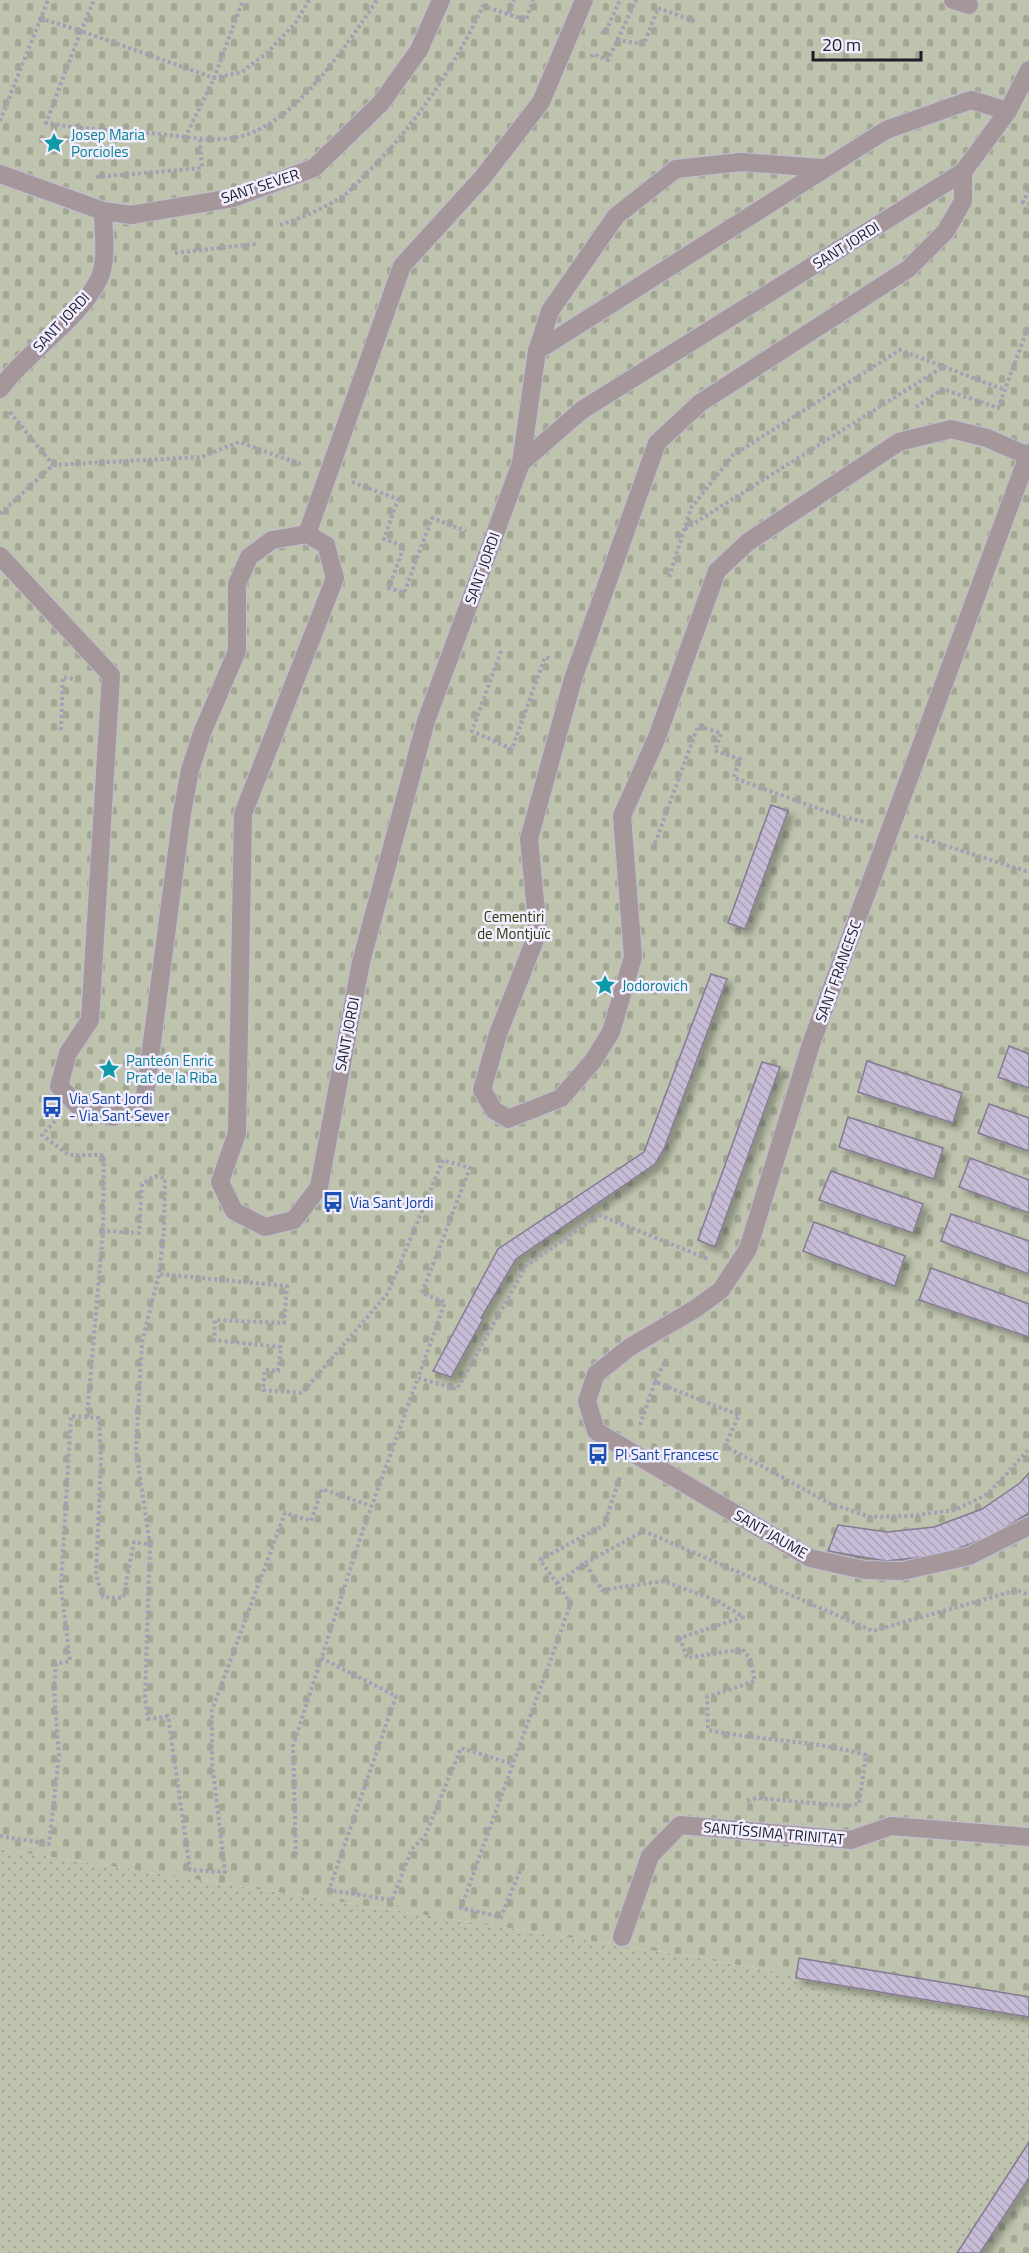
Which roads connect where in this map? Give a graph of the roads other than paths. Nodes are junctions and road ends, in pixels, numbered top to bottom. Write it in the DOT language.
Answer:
graph roads {
  1 [pos="441,0"];
  2 [pos="584,0"];
  3 [pos="1029,70"];
  4 [pos="1008,111"];
  5 [pos="822,168"];
  6 [pos="963,172"];
  7 [pos="0,174"];
  8 [pos="103,211"];
  9 [pos="537,351"];
  10 [pos="0,389"];
  11 [pos="1029,454"];
  12 [pos="521,463"];
  13 [pos="307,534"];
  14 [pos="0,556"];
  15 [pos="596,1431"];
  16 [pos="1029,1526"];
  17 [pos="1029,1837"];
  18 [pos="622,1937"];
  1 -- 8 [label="lane, SANT SEVER"];
  2 -- 13 [label="lane"];
  3 -- 4 [label="lane"];
  4 -- 5 [label="lane"];
  4 -- 6 [label="lane"];
  5 -- 9 [label="lane"];
  5 -- 9 [label="lane"];
  6 -- 11 [label="lane"];
  6 -- 12 [label="lane, SANT JORDI"];
  7 -- 8 [label="lane, SANT SEVER"];
  8 -- 10 [label="lane, SANT JORDI"];
  9 -- 12 [label="lane"];
  11 -- 15 [label="lane, SANT FRANCESC"];
  12 -- 13 [label="lane, SANT JORDI"];
  13 -- 14 [label="lane"];
  15 -- 16 [label="lane, SANT JAUME"];
  17 -- 18 [label="lane, SANTÍSSIMA TRINITAT"];
}
